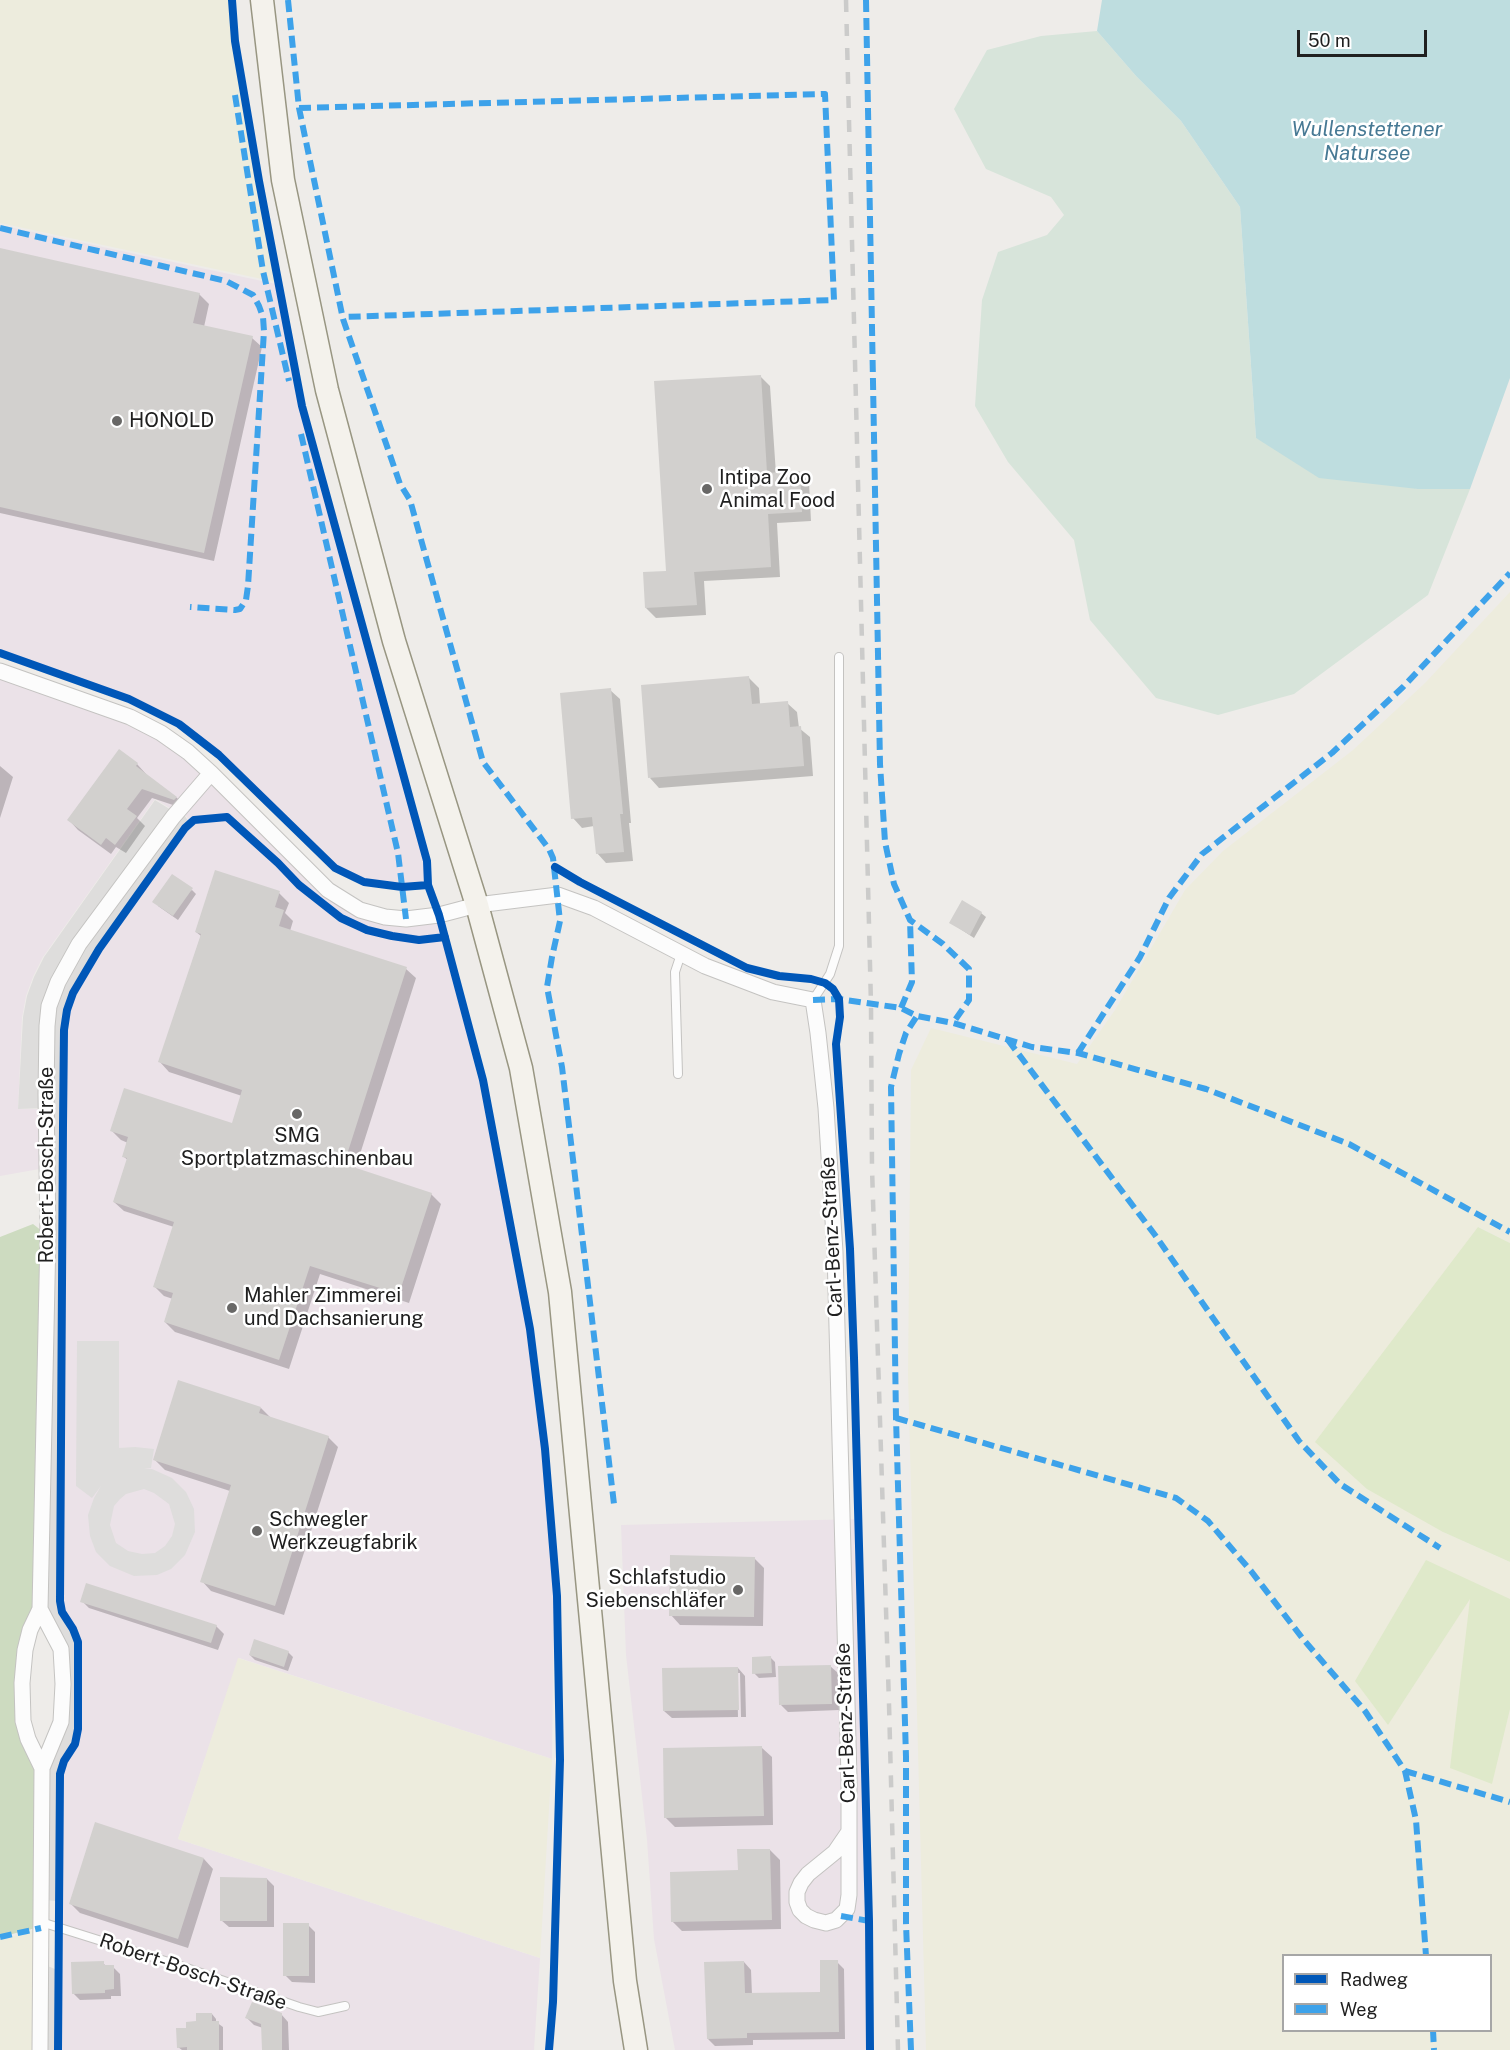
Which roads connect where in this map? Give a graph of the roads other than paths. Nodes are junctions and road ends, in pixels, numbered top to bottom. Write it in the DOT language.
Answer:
graph roads {
  1 [pos="262,0"];
  2 [pos="839,657"];
  3 [pos="0,671"];
  4 [pos="212,773"];
  5 [pos="477,905"];
  6 [pos="681,954"];
  7 [pos="813,1000"];
  8 [pos="678,1074"];
  9 [pos="40,1609"];
  10 [pos="42,1768"];
  11 [pos="848,1833"];
  12 [pos="41,1922"];
  13 [pos="345,2006"];
  14 [pos="40,2050"];
  15 [pos="636,2050"];
  1 -- 5 [label="main road"];
  2 -- 7 [label="lane"];
  3 -- 4 [label="street"];
  4 -- 5 [label="street"];
  4 -- 9 [label="street, Robert-Bosch-Straße"];
  5 -- 6 [label="street"];
  5 -- 15 [label="main road"];
  6 -- 7 [label="street"];
  6 -- 8 [label="lane"];
  7 -- 11 [label="street, Carl-Benz-Straße"];
  9 -- 10 [label="street, Robert-Bosch-Straße"];
  9 -- 10 [label="street, Robert-Bosch-Straße"];
  10 -- 12 [label="street, Robert-Bosch-Straße"];
  11 -- 11 [label="street, Carl-Benz-Straße"];
  12 -- 13 [label="lane, Robert-Bosch-Straße"];
  12 -- 14 [label="street, Robert-Bosch-Straße"];
}
